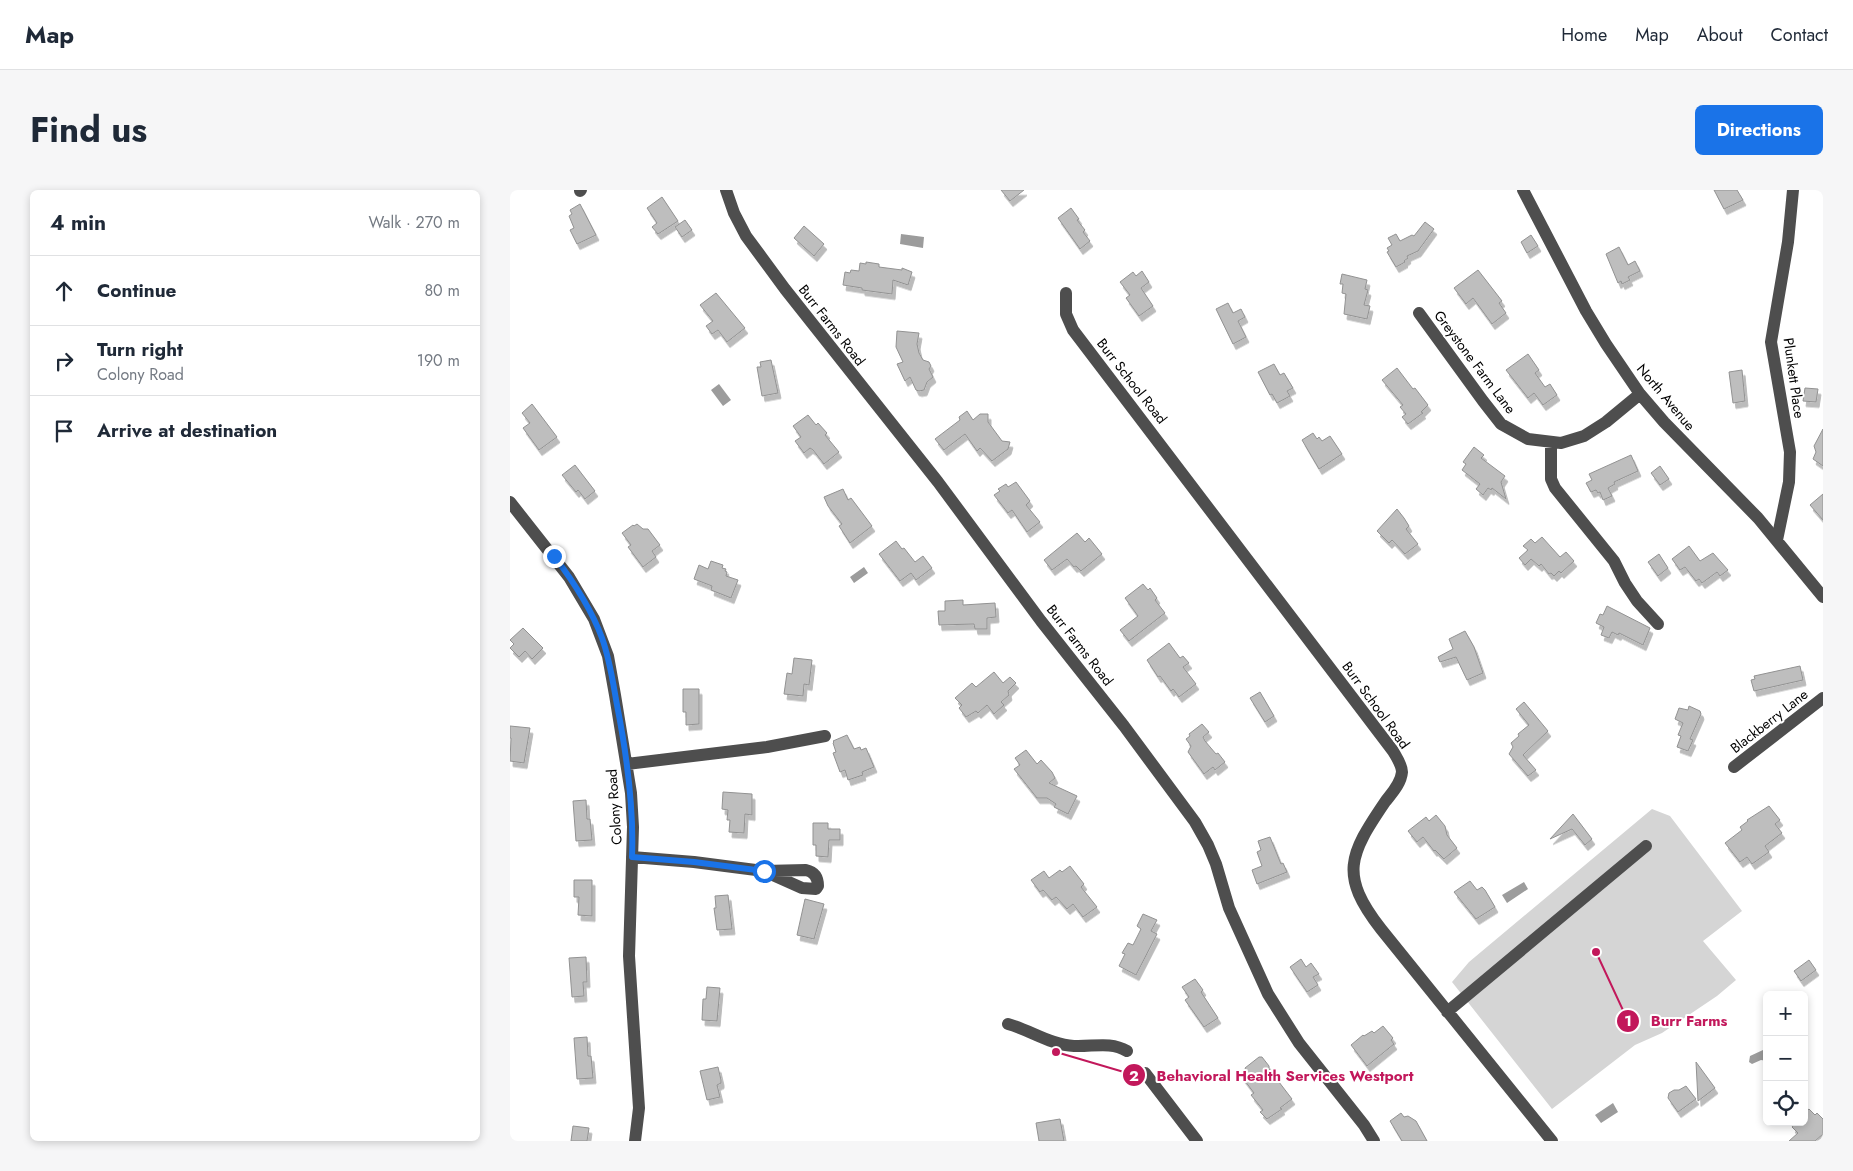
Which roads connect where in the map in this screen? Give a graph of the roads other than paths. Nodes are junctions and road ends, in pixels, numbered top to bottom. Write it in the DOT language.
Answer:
graph roads {
  1 [pos="726,190"];
  2 [pos="1523,190"];
  3 [pos="1793,190"];
  4 [pos="1066,293"];
  5 [pos="1419,313"];
  6 [pos="1640,394"];
  7 [pos="1551,442"];
  8 [pos="510,502"];
  9 [pos="1777,540"];
  10 [pos="1822,595"];
  11 [pos="1658,624"];
  12 [pos="1823,698"];
  13 [pos="825,736"];
  14 [pos="627,764"];
  15 [pos="1734,767"];
  16 [pos="1646,846"];
  17 [pos="632,857"];
  18 [pos="764,871"];
  19 [pos="1448,1012"];
  20 [pos="1008,1024"];
  21 [pos="1127,1051"];
  22 [pos="1132,1076"];
  23 [pos="636,1141"];
  24 [pos="1196,1141"];
  25 [pos="1374,1141"];
  26 [pos="1552,1141"];
  1 -- 25 [label="street, Burr Farms Road"];
  2 -- 6 [label="street, North Avenue"];
  3 -- 9 [label="street, Plunkett Place"];
  4 -- 19 [label="street, Burr School Road"];
  5 -- 7 [label="street, Greystone Farm Lane"];
  6 -- 7 [label="street, Greystone Farm Lane"];
  6 -- 9 [label="street, North Avenue"];
  7 -- 11 [label="street"];
  8 -- 14 [label="street, Colony Road"];
  9 -- 10 [label="street, North Avenue"];
  12 -- 15 [label="street, Blackberry Lane"];
  13 -- 14 [label="street"];
  14 -- 17 [label="street, Colony Road"];
  16 -- 19 [label="street"];
  17 -- 18 [label="street"];
  17 -- 23 [label="street, Colony Road"];
  19 -- 26 [label="street, Burr School Road"];
  20 -- 21 [label="street"];
  22 -- 24 [label="street"];
}
